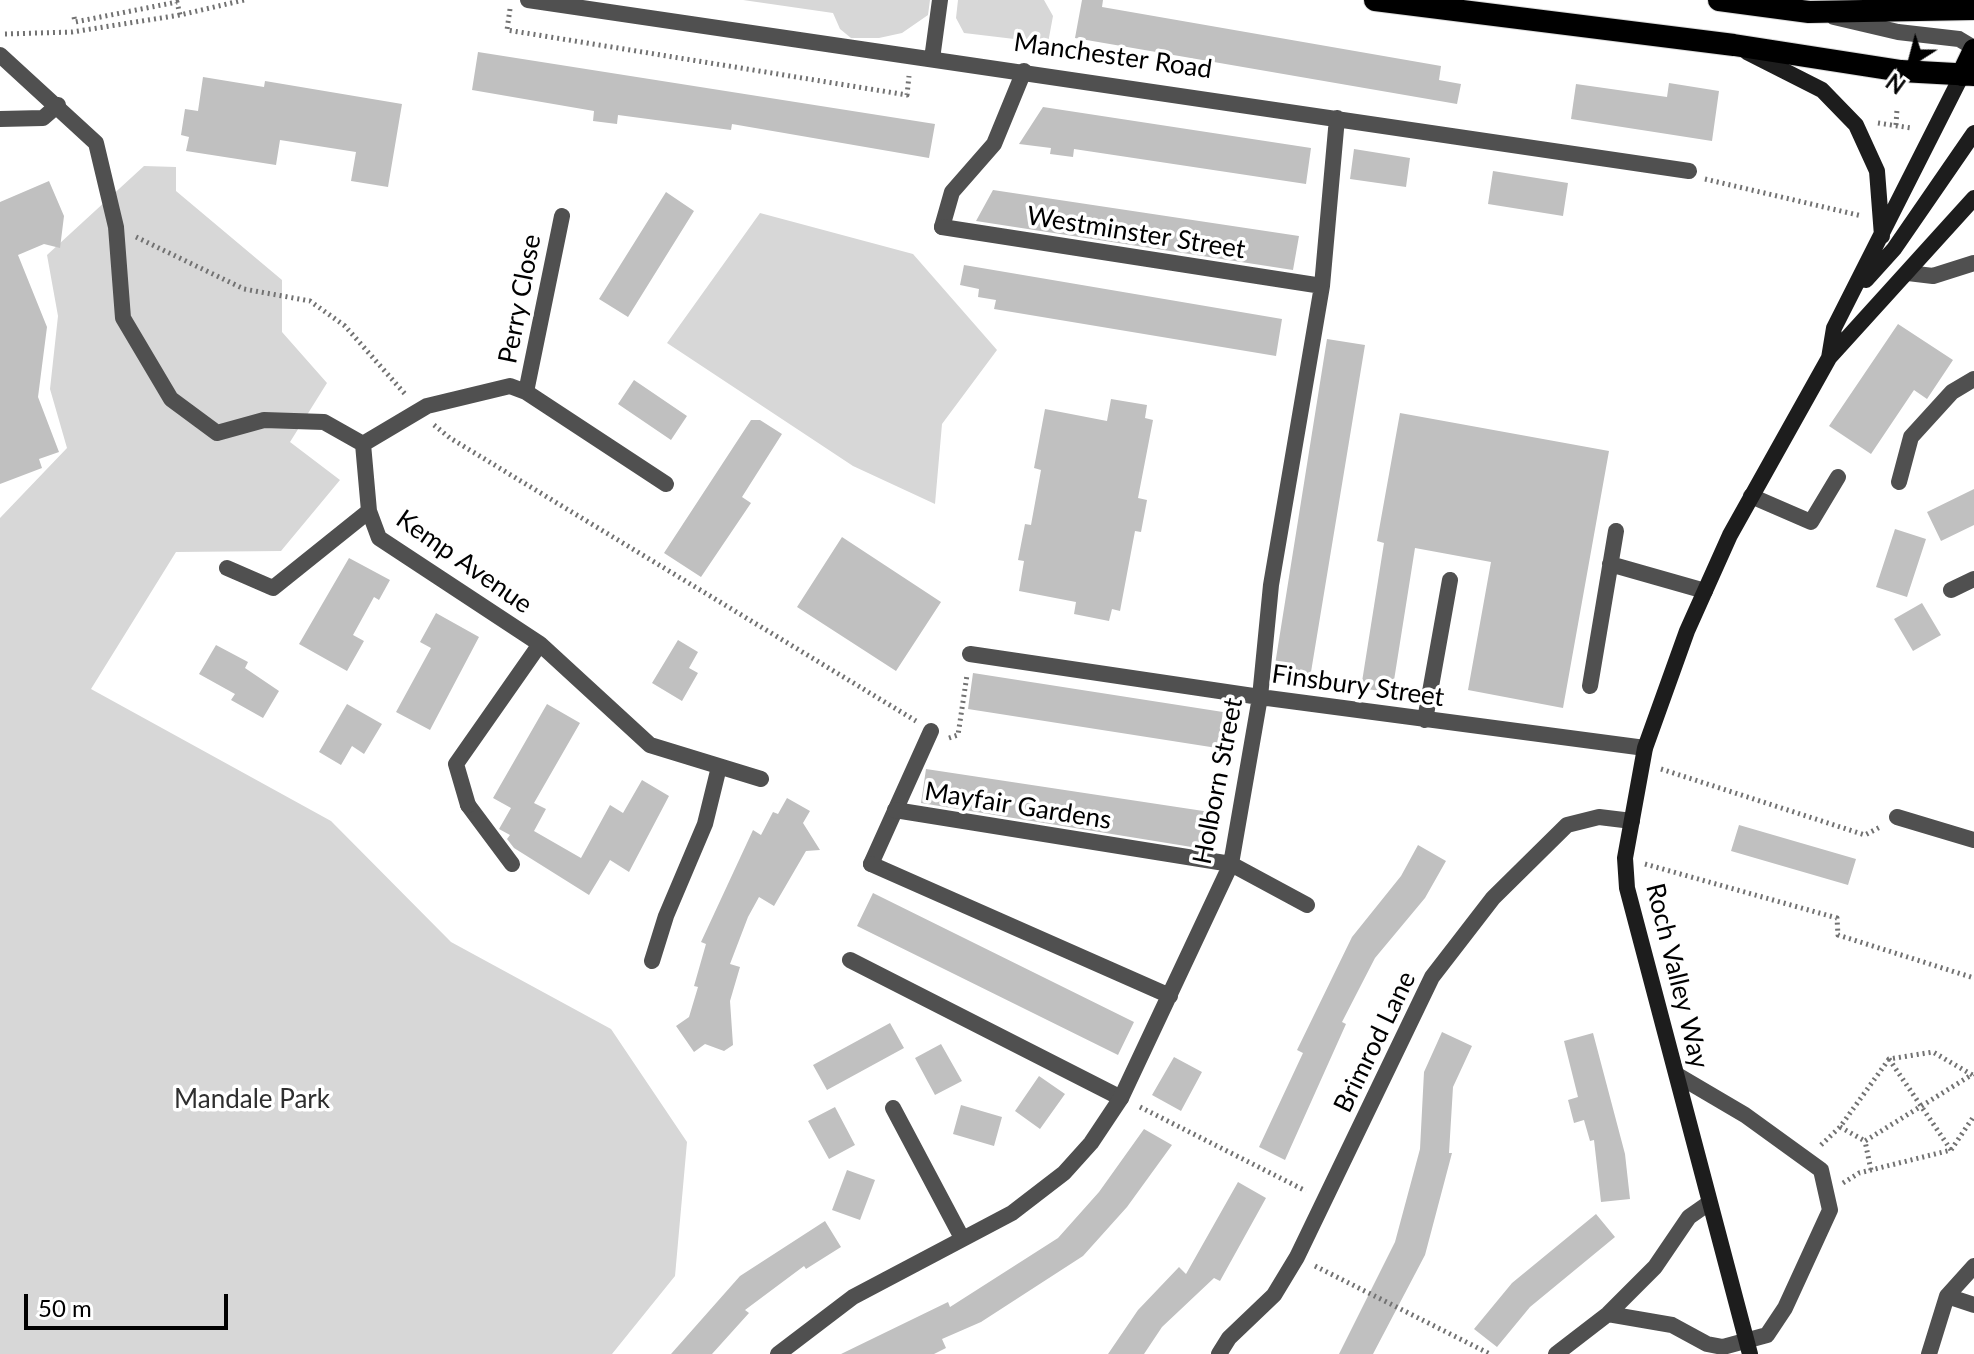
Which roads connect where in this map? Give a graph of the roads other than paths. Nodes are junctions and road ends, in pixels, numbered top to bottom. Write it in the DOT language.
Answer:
graph roads {
  1 [pos="528,0"];
  2 [pos="940,0"];
  3 [pos="1375,0"];
  4 [pos="1719,0"];
  5 [pos="1836,0"];
  6 [pos="1974,9"];
  7 [pos="1809,12"];
  8 [pos="1734,45"];
  9 [pos="1974,49"];
  10 [pos="0,55"];
  11 [pos="932,59"];
  12 [pos="1024,71"];
  13 [pos="1970,72"];
  14 [pos="58,105"];
  15 [pos="1337,118"];
  16 [pos="0,119"];
  17 [pos="1974,133"];
  18 [pos="1689,171"];
  19 [pos="1974,198"];
  20 [pos="562,216"];
  21 [pos="1880,250"];
  22 [pos="1974,263"];
  23 [pos="1908,273"];
  24 [pos="1322,286"];
  25 [pos="1829,358"];
  26 [pos="1974,379"];
  27 [pos="526,392"];
  28 [pos="363,444"];
  29 [pos="1838,477"];
  30 [pos="1899,482"];
  31 [pos="666,484"];
  32 [pos="1751,496"];
  33 [pos="369,511"];
  34 [pos="1616,531"];
  35 [pos="1610,564"];
  36 [pos="227,568"];
  37 [pos="1974,579"];
  38 [pos="1450,580"];
  39 [pos="1951,590"];
  40 [pos="1705,591"];
  41 [pos="540,644"];
  42 [pos="970,654"];
  43 [pos="1590,686"];
  44 [pos="1260,697"];
  45 [pos="1425,720"];
  46 [pos="931,731"];
  47 [pos="1643,755"];
  48 [pos="719,767"];
  49 [pos="761,779"];
  50 [pos="895,810"];
  51 [pos="1897,817"];
  52 [pos="1632,821"];
  53 [pos="1974,840"];
  54 [pos="512,864"];
  55 [pos="1231,864"];
  56 [pos="1307,905"];
  57 [pos="850,960"];
  58 [pos="652,961"];
  59 [pos="1170,996"];
  60 [pos="1677,1075"];
  61 [pos="1121,1098"];
  62 [pos="893,1108"];
  63 [pos="1709,1203"];
  64 [pos="962,1238"];
  65 [pos="1974,1266"];
  66 [pos="1947,1296"];
  67 [pos="1974,1305"];
  68 [pos="1608,1314"];
  69 [pos="1748,1348"];
  70 [pos="778,1354"];
  71 [pos="1219,1354"];
  72 [pos="1556,1354"];
  73 [pos="1929,1354"];
  1 -- 11 [label="street, Manchester Road"];
  2 -- 11 [label="street"];
  3 -- 8 [label="highway"];
  4 -- 7 [label="highway"];
  5 -- 7 [label="highway"];
  6 -- 7 [label="highway"];
  7 -- 9 [label="street"];
  8 -- 13 [label="highway"];
  8 -- 21 [label="main road"];
  9 -- 13 [label="highway"];
  10 -- 14 [label="street"];
  11 -- 12 [label="street, Manchester Road"];
  12 -- 15 [label="street, Manchester Road"];
  12 -- 24 [label="street, Westminster Street"];
  13 -- 21 [label="main road"];
  14 -- 16 [label="street"];
  14 -- 28 [label="street"];
  15 -- 18 [label="street, Manchester Road"];
  15 -- 24 [label="street, Holborn Street"];
  17 -- 21 [label="main road"];
  19 -- 23 [label="main road"];
  20 -- 27 [label="street, Perry Close"];
  21 -- 23 [label="main road"];
  21 -- 25 [label="main road"];
  22 -- 23 [label="street"];
  23 -- 25 [label="main road"];
  24 -- 44 [label="street, Holborn Street"];
  25 -- 32 [label="main road, Roch Valley Way"];
  26 -- 30 [label="street"];
  27 -- 28 [label="street"];
  27 -- 31 [label="street"];
  28 -- 33 [label="street, Kemp Avenue"];
  29 -- 32 [label="street"];
  32 -- 40 [label="main road, Roch Valley Way"];
  33 -- 36 [label="street"];
  33 -- 41 [label="street, Kemp Avenue"];
  34 -- 35 [label="street"];
  35 -- 40 [label="street"];
  35 -- 43 [label="street"];
  37 -- 39 [label="street"];
  38 -- 45 [label="street"];
  40 -- 47 [label="main road, Roch Valley Way"];
  41 -- 48 [label="street, Kemp Avenue"];
  41 -- 54 [label="street"];
  42 -- 44 [label="street, Finsbury Street"];
  44 -- 45 [label="street, Finsbury Street"];
  44 -- 55 [label="street, Holborn Street"];
  45 -- 47 [label="street, Finsbury Street"];
  46 -- 50 [label="street"];
  47 -- 52 [label="main road, Roch Valley Way"];
  48 -- 49 [label="street, Kemp Avenue"];
  48 -- 58 [label="street"];
  50 -- 55 [label="street, Mayfair Gardens"];
  50 -- 59 [label="street, Mayfair Gardens"];
  51 -- 53 [label="street"];
  52 -- 60 [label="main road, Roch Valley Way"];
  52 -- 71 [label="street, Brimrod Lane"];
  55 -- 56 [label="street, Mayfair Gardens"];
  55 -- 59 [label="street, Holborn Street"];
  57 -- 61 [label="street"];
  59 -- 61 [label="street, Holborn Street"];
  60 -- 63 [label="main road, Roch Valley Way"];
  60 -- 69 [label="street"];
  61 -- 64 [label="street, Holborn Street"];
  62 -- 64 [label="street"];
  63 -- 68 [label="street"];
  63 -- 69 [label="main road, Roch Valley Way"];
  64 -- 70 [label="street, Holborn Street"];
  65 -- 66 [label="street"];
  66 -- 67 [label="street"];
  66 -- 73 [label="street"];
  68 -- 69 [label="street"];
  68 -- 72 [label="street"];
}
